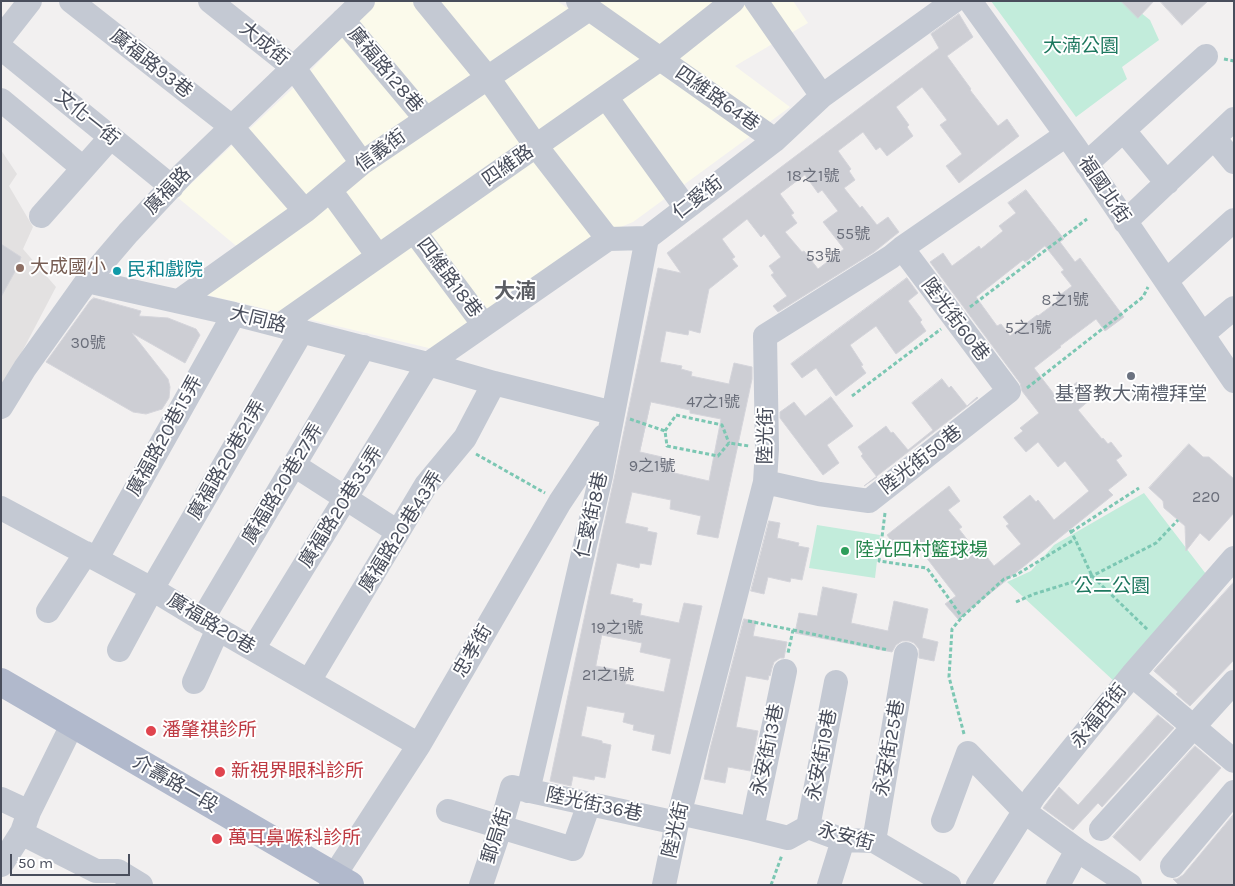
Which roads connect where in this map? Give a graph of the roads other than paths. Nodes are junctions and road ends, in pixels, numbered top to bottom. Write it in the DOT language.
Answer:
graph roads {
  1 [pos="30,1"];
  2 [pos="71,1"];
  3 [pos="210,1"];
  4 [pos="363,1"];
  5 [pos="425,1"];
  6 [pos="733,1"];
  7 [pos="756,1"];
  8 [pos="954,1"];
  9 [pos="970,1"];
  10 [pos="583,5"];
  11 [pos="343,20"];
  12 [pos="1,38"];
  13 [pos="1,48"];
  14 [pos="1206,56"];
  15 [pos="660,59"];
  16 [pos="294,68"];
  17 [pos="488,78"];
  18 [pos="606,96"];
  19 [pos="822,96"];
  20 [pos="1,100"];
  21 [pos="426,119"];
  22 [pos="1234,120"];
  23 [pos="232,127"];
  24 [pos="1124,131"];
  25 [pos="1066,135"];
  26 [pos="111,137"];
  27 [pos="1214,138"];
  28 [pos="775,140"];
  29 [pos="536,146"];
  30 [pos="1234,162"];
  31 [pos="362,163"];
  32 [pos="1086,164"];
  33 [pos="83,168"];
  34 [pos="1167,182"];
  35 [pos="172,187"];
  36 [pos="330,190"];
  37 [pos="686,208"];
  38 [pos="305,211"];
  39 [pos="41,216"];
  40 [pos="1234,220"];
  41 [pos="1125,222"];
  42 [pos="414,231"];
  43 [pos="647,238"];
  44 [pos="608,239"];
  45 [pos="902,248"];
  46 [pos="378,256"];
  47 [pos="1161,275"];
  48 [pos="87,281"];
  49 [pos="179,301"];
  50 [pos="1234,308"];
  51 [pos="234,314"];
  52 [pos="280,325"];
  53 [pos="484,325"];
  54 [pos="302,331"];
  55 [pos="1203,334"];
  56 [pos="364,348"];
  57 [pos="428,364"];
  58 [pos="1234,381"];
  59 [pos="494,383"];
  60 [pos="1009,391"];
  61 [pos="1,407"];
  62 [pos="611,419"];
  63 [pos="294,465"];
  64 [pos="765,482"];
  65 [pos="347,498"];
  66 [pos="1,508"];
  67 [pos="398,532"];
  68 [pos="91,556"];
  69 [pos="1234,558"];
  70 [pos="152,589"];
  71 [pos="48,611"];
  72 [pos="210,624"];
  73 [pos="254,649"];
  74 [pos="119,650"];
  75 [pos="906,654"];
  76 [pos="785,671"];
  77 [pos="1132,675"];
  78 [pos="308,681"];
  79 [pos="1,682"];
  80 [pos="194,682"];
  81 [pos="836,682"];
  82 [pos="1234,682"];
  83 [pos="72,725"];
  84 [pos="1193,727"];
  85 [pos="418,745"];
  86 [pos="1234,761"];
  87 [pos="520,789"];
  88 [pos="1234,792"];
  89 [pos="1,799"];
  90 [pos="589,804"];
  91 [pos="448,810"];
  92 [pos="1025,812"];
  93 [pos="678,818"];
  94 [pos="944,820"];
  95 [pos="26,822"];
  96 [pos="501,826"];
  97 [pos="808,827"];
  98 [pos="752,829"];
  99 [pos="1101,829"];
  100 [pos="843,840"];
  101 [pos="874,841"];
  102 [pos="1077,850"];
  103 [pos="1,865"];
  104 [pos="1172,866"];
  105 [pos="913,876"];
  106 [pos="338,882"];
  107 [pos="141,885"];
  108 [pos="481,885"];
  109 [pos="664,885"];
  110 [pos="829,885"];
  111 [pos="949,885"];
  112 [pos="978,885"];
  113 [pos="1058,885"];
  114 [pos="1130,885"];
  1 -- 12 [label="street"];
  2 -- 23 [label="street, 廣福路93巷"];
  3 -- 16 [label="street, 大成街"];
  4 -- 11 [label="street, 廣福路"];
  5 -- 17 [label="street"];
  6 -- 15 [label="street, 四維路"];
  7 -- 19 [label="street"];
  8 -- 19 [label="street, 仁愛街"];
  9 -- 25 [label="street, 福國北街"];
  10 -- 15 [label="street, 四維路64巷"];
  10 -- 17 [label="street, 信義街"];
  11 -- 16 [label="street, 廣福路"];
  11 -- 21 [label="street, 廣福路128巷"];
  13 -- 26 [label="street, 文化一街"];
  14 -- 24 [label="street"];
  15 -- 18 [label="street, 四維路"];
  15 -- 28 [label="street, 四維路64巷"];
  16 -- 23 [label="street, 廣福路"];
  16 -- 31 [label="street, 大成街"];
  17 -- 21 [label="street, 信義街"];
  17 -- 29 [label="street"];
  18 -- 29 [label="street, 四維路"];
  18 -- 37 [label="street"];
  19 -- 28 [label="street, 仁愛街"];
  20 -- 33 [label="street"];
  21 -- 31 [label="street, 信義街"];
  22 -- 27 [label="street"];
  23 -- 35 [label="street, 廣福路"];
  23 -- 38 [label="street, 廣福路93巷"];
  24 -- 32 [label="street"];
  24 -- 34 [label="street"];
  25 -- 32 [label="street, 福國北街"];
  25 -- 45 [label="street, 陸光街"];
  26 -- 33 [label="street"];
  26 -- 35 [label="street, 文化一街"];
  27 -- 30 [label="street"];
  27 -- 34 [label="street"];
  28 -- 37 [label="street, 仁愛街"];
  29 -- 42 [label="street, 四維路"];
  29 -- 44 [label="street"];
  31 -- 36 [label="street, 信義街"];
  32 -- 41 [label="street, 福國北街"];
  33 -- 39 [label="street"];
  34 -- 41 [label="street"];
  35 -- 48 [label="street, 廣福路"];
  36 -- 38 [label="street, 信義街"];
  36 -- 46 [label="street"];
  37 -- 43 [label="street, 仁愛街"];
  38 -- 49 [label="street, 信義街"];
  40 -- 47 [label="street"];
  41 -- 47 [label="street, 福國北街"];
  42 -- 46 [label="street, 四維路"];
  42 -- 53 [label="street, 四維路18巷"];
  43 -- 44 [label="street"];
  43 -- 62 [label="street, 仁愛街8巷"];
  44 -- 53 [label="street"];
  45 -- 60 [label="street, 陸光街60巷"];
  45 -- 64 [label="street, 陸光街"];
  46 -- 52 [label="street, 四維路"];
  47 -- 55 [label="street, 福國北街"];
  48 -- 49 [label="street, 大同路"];
  48 -- 61 [label="street, 廣福路"];
  49 -- 51 [label="street, 大同路"];
  50 -- 55 [label="street"];
  51 -- 52 [label="street, 大同路"];
  51 -- 68 [label="street, 廣福路20巷15弄"];
  52 -- 54 [label="street, 大同路"];
  53 -- 57 [label="street"];
  54 -- 56 [label="street, 大同路"];
  54 -- 70 [label="street, 廣福路20巷21弄"];
  55 -- 58 [label="street, 福國北街"];
  56 -- 57 [label="street, 大同路"];
  56 -- 63 [label="street, 廣福路20巷27弄"];
  57 -- 59 [label="street, 大同路"];
  57 -- 65 [label="street, 廣福路20巷35弄"];
  59 -- 62 [label="street, 大同路"];
  59 -- 67 [label="street, 廣福路20巷43弄"];
  60 -- 64 [label="street, 陸光街50巷"];
  62 -- 85 [label="street, 忠孝街"];
  62 -- 87 [label="street, 仁愛街8巷"];
  63 -- 65 [label="street"];
  63 -- 72 [label="street, 廣福路20巷27弄"];
  64 -- 93 [label="street, 陸光街"];
  65 -- 67 [label="street"];
  65 -- 73 [label="street, 廣福路20巷35弄"];
  66 -- 68 [label="street, 廣福路20巷"];
  67 -- 78 [label="street, 廣福路20巷43弄"];
  68 -- 70 [label="street, 廣福路20巷"];
  68 -- 71 [label="street, 廣福路20巷15弄"];
  69 -- 77 [label="street, 永福西街"];
  70 -- 72 [label="street, 廣福路20巷"];
  70 -- 74 [label="street, 廣福路20巷21弄"];
  72 -- 73 [label="street, 廣福路20巷"];
  72 -- 80 [label="street, 廣福路20巷27弄"];
  73 -- 78 [label="street, 廣福路20巷"];
  75 -- 101 [label="street, 永安街25巷"];
  76 -- 98 [label="street, 永安街13巷"];
  77 -- 84 [label="street"];
  77 -- 92 [label="street, 永福西街"];
  78 -- 85 [label="street, 廣福路20巷"];
  79 -- 83 [label="main road, 介壽路一段"];
  81 -- 97 [label="street, 永安街19巷"];
  82 -- 84 [label="street"];
  83 -- 95 [label="street"];
  83 -- 106 [label="main road, 介壽路一段"];
  84 -- 86 [label="street"];
  84 -- 99 [label="street"];
  85 -- 106 [label="street, 忠孝街"];
  87 -- 90 [label="street, 陸光街36巷"];
  87 -- 96 [label="street, 郵局街"];
  88 -- 104 [label="street"];
  89 -- 95 [label="street"];
  90 -- 93 [label="street, 陸光街36巷"];
  90 -- 96 [label="street"];
  91 -- 96 [label="street"];
  92 -- 94 [label="street"];
  92 -- 102 [label="street"];
  92 -- 112 [label="street, 永福西街"];
  93 -- 98 [label="street"];
  93 -- 109 [label="street, 陸光街"];
  95 -- 103 [label="street"];
  95 -- 107 [label="street"];
  96 -- 108 [label="street, 郵局街"];
  97 -- 98 [label="street, 永安街"];
  97 -- 100 [label="street, 永安街"];
  100 -- 101 [label="street, 永安街"];
  100 -- 110 [label="street"];
  101 -- 105 [label="street, 永安街"];
  102 -- 113 [label="street"];
  102 -- 114 [label="street"];
  105 -- 111 [label="street, 永安街"];
}
